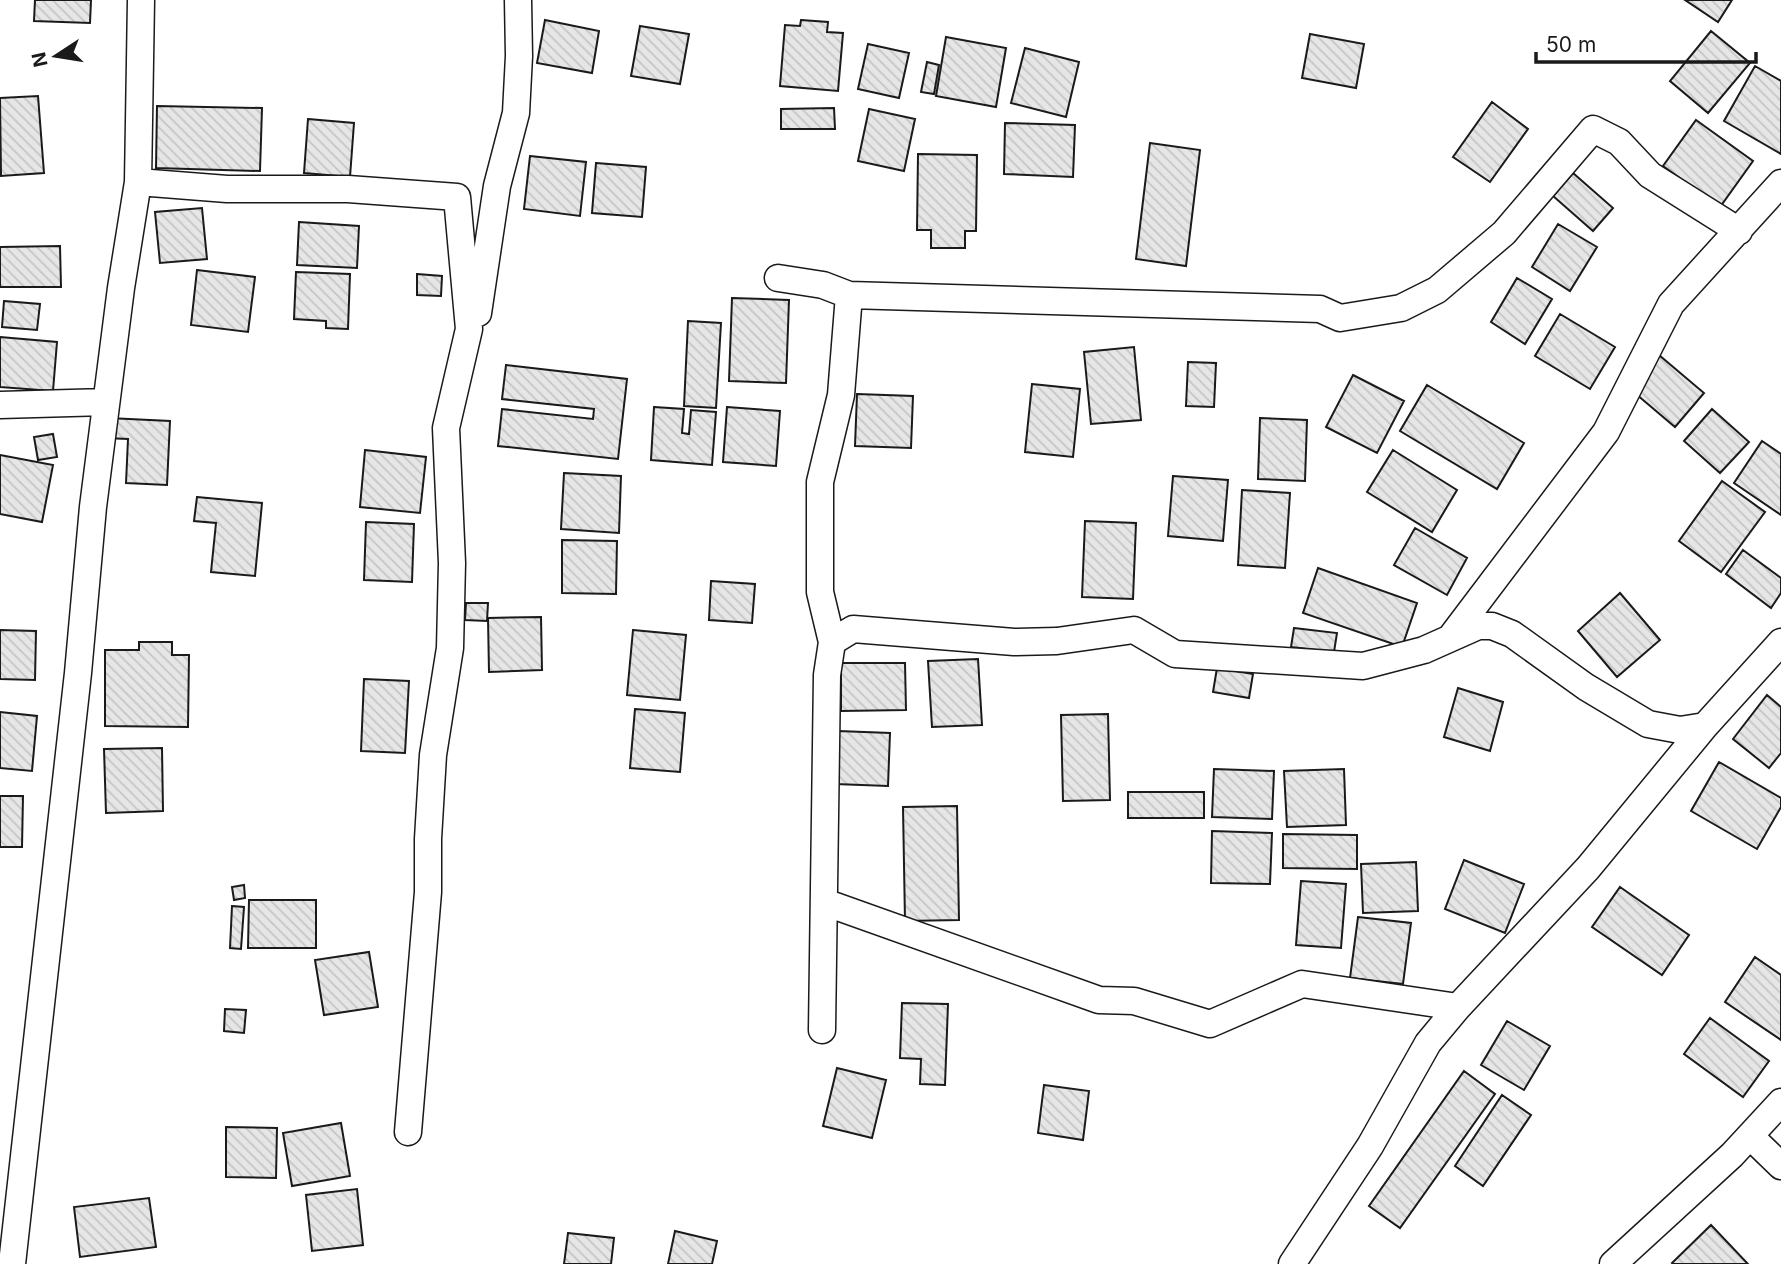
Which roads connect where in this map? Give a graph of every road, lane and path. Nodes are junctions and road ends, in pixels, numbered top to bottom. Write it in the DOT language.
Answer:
graph roads {
  1 [pos="141,0"];
  2 [pos="518,0"];
  3 [pos="138,182"];
  4 [pos="1781,183"];
  5 [pos="1739,231"];
  6 [pos="778,278"];
  7 [pos="849,295"];
  8 [pos="106,402"];
  9 [pos="0,405"];
  10 [pos="446,428"];
  11 [pos="1451,638"];
  12 [pos="832,642"];
  13 [pos="1781,642"];
  14 [pos="1705,726"];
  15 [pos="824,902"];
  16 [pos="1458,1007"];
  17 [pos="822,1030"];
  18 [pos="1781,1102"];
  19 [pos="408,1132"];
  20 [pos="1750,1136"];
  21 [pos="1781,1166"];
  22 [pos="12,1264"];
  23 [pos="1292,1264"];
  24 [pos="1613,1264"];
  1 -- 3 [label="street"];
  2 -- 10 [label="street"];
  3 -- 8 [label="street"];
  3 -- 10 [label="street"];
  4 -- 5 [label="street"];
  5 -- 7 [label="street"];
  5 -- 11 [label="street"];
  6 -- 7 [label="street"];
  7 -- 12 [label="street"];
  8 -- 9 [label="street"];
  8 -- 22 [label="street"];
  10 -- 19 [label="street"];
  11 -- 12 [label="street"];
  11 -- 14 [label="street"];
  12 -- 15 [label="street"];
  13 -- 14 [label="street"];
  14 -- 16 [label="street"];
  15 -- 16 [label="street"];
  15 -- 17 [label="street"];
  16 -- 23 [label="street"];
  18 -- 20 [label="street"];
  20 -- 21 [label="street"];
  20 -- 24 [label="street"];
}
